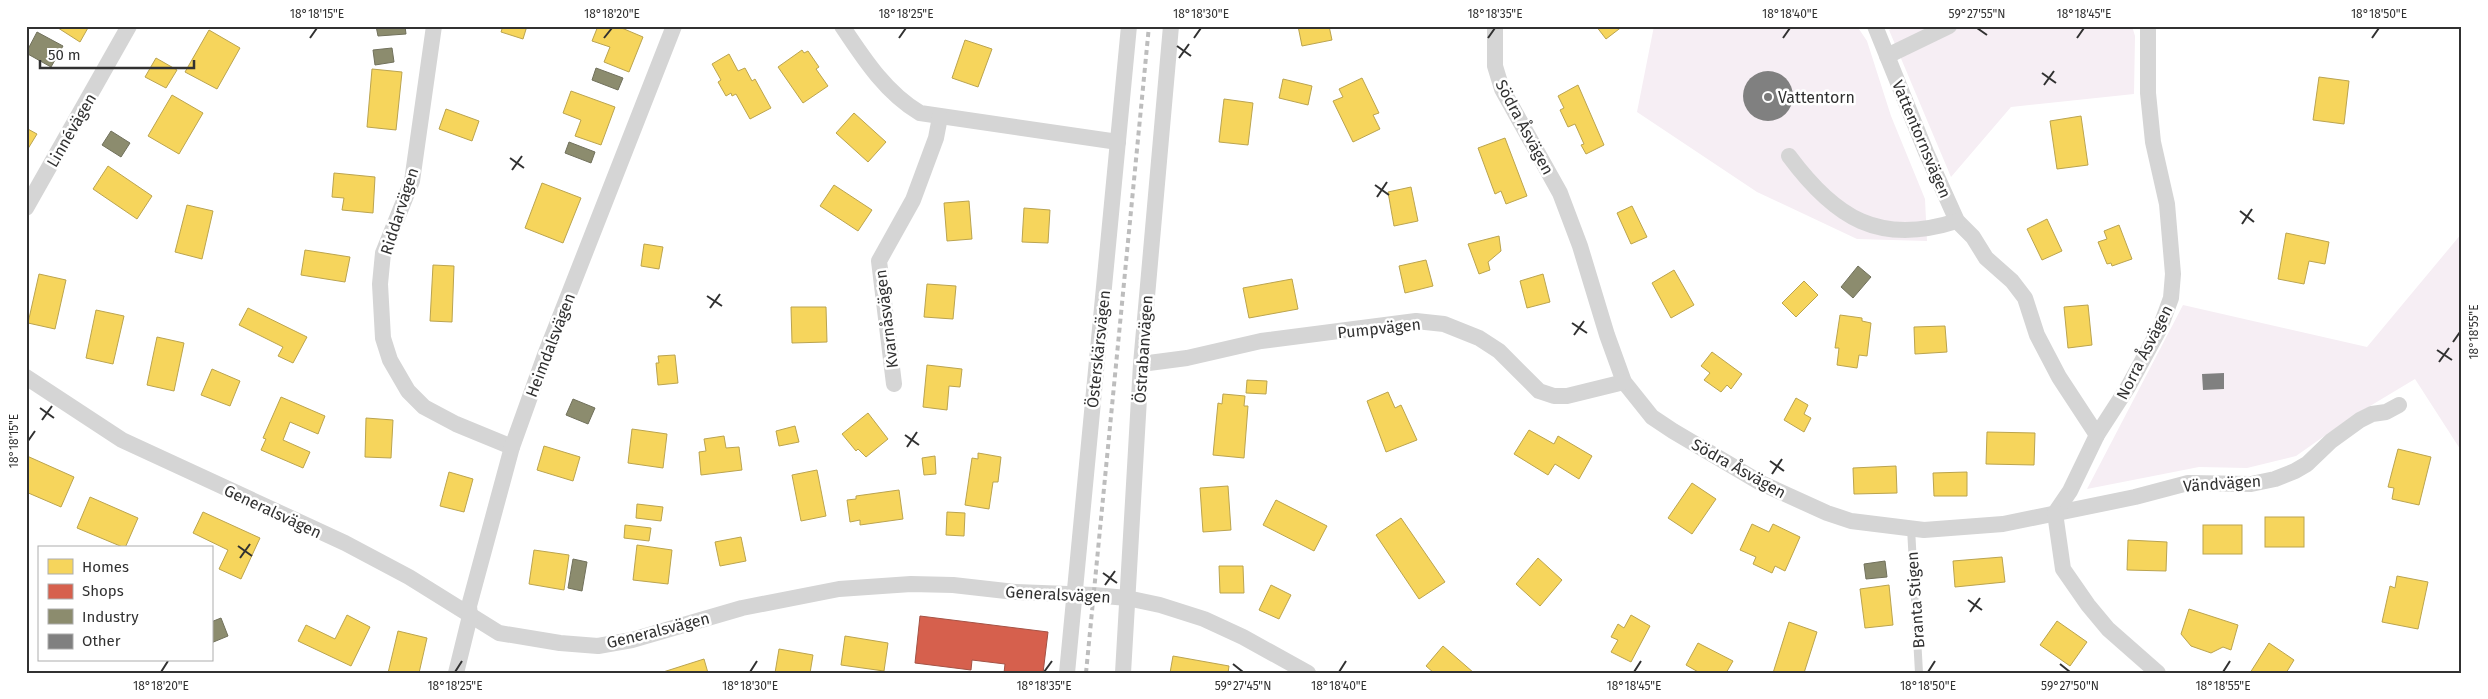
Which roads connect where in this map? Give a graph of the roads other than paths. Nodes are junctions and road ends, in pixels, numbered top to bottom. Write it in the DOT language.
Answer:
graph roads {
  1 [pos="129,26"];
  2 [pos="434,26"];
  3 [pos="674,26"];
  4 [pos="842,26"];
  5 [pos="1129,26"];
  6 [pos="1171,26"];
  7 [pos="1495,26"];
  8 [pos="1875,26"];
  9 [pos="1949,26"];
  10 [pos="2148,26"];
  11 [pos="1888,56"];
  12 [pos="940,118"];
  13 [pos="1118,142"];
  14 [pos="1789,156"];
  15 [pos="26,208"];
  16 [pos="1957,221"];
  17 [pos="1141,364"];
  18 [pos="26,377"];
  19 [pos="1624,382"];
  20 [pos="894,384"];
  21 [pos="2399,405"];
  22 [pos="2097,435"];
  23 [pos="512,447"];
  24 [pos="2055,513"];
  25 [pos="1910,528"];
  26 [pos="1074,594"];
  27 [pos="1127,598"];
  28 [pos="470,616"];
  29 [pos="456,673"];
  30 [pos="1067,673"];
  31 [pos="1123,673"];
  32 [pos="1308,673"];
  33 [pos="1919,673"];
  34 [pos="2158,673"];
  1 -- 15 [label="street, Linnévägen"];
  2 -- 23 [label="street, Riddarvägen"];
  3 -- 23 [label="street, Heimdalsvägen"];
  4 -- 12 [label="street"];
  5 -- 13 [label="street, Österskärsvägen"];
  6 -- 17 [label="street, Östrabanvägen"];
  7 -- 19 [label="street, Södra Åsvägen"];
  8 -- 11 [label="street, Vattentornsvägen"];
  9 -- 11 [label="street"];
  10 -- 22 [label="street, Norra Åsvägen"];
  11 -- 16 [label="street, Vattentornsvägen"];
  12 -- 13 [label="street"];
  12 -- 20 [label="street, Kvarnåsvägen"];
  13 -- 26 [label="street, Österskärsvägen"];
  14 -- 16 [label="street"];
  16 -- 22 [label="street, Vattentornsvägen"];
  17 -- 19 [label="street, Pumpvägen"];
  17 -- 27 [label="street, Östrabanvägen"];
  18 -- 28 [label="street, Generalsvägen"];
  19 -- 25 [label="street, Södra Åsvägen"];
  21 -- 24 [label="street, Vändvägen"];
  22 -- 24 [label="street, Norra Åsvägen"];
  23 -- 28 [label="street, Heimdalsvägen"];
  24 -- 25 [label="street, Södra Åsvägen"];
  24 -- 34 [label="street"];
  25 -- 33 [label="lane, Branta Stigen"];
  26 -- 27 [label="street, Generalsvägen"];
  26 -- 28 [label="street, Generalsvägen"];
  26 -- 30 [label="street, Österskärsvägen"];
  27 -- 31 [label="street, Östrabanvägen"];
  27 -- 32 [label="street, Generalsvägen"];
  28 -- 29 [label="street, Heimdalsvägen"];
}
